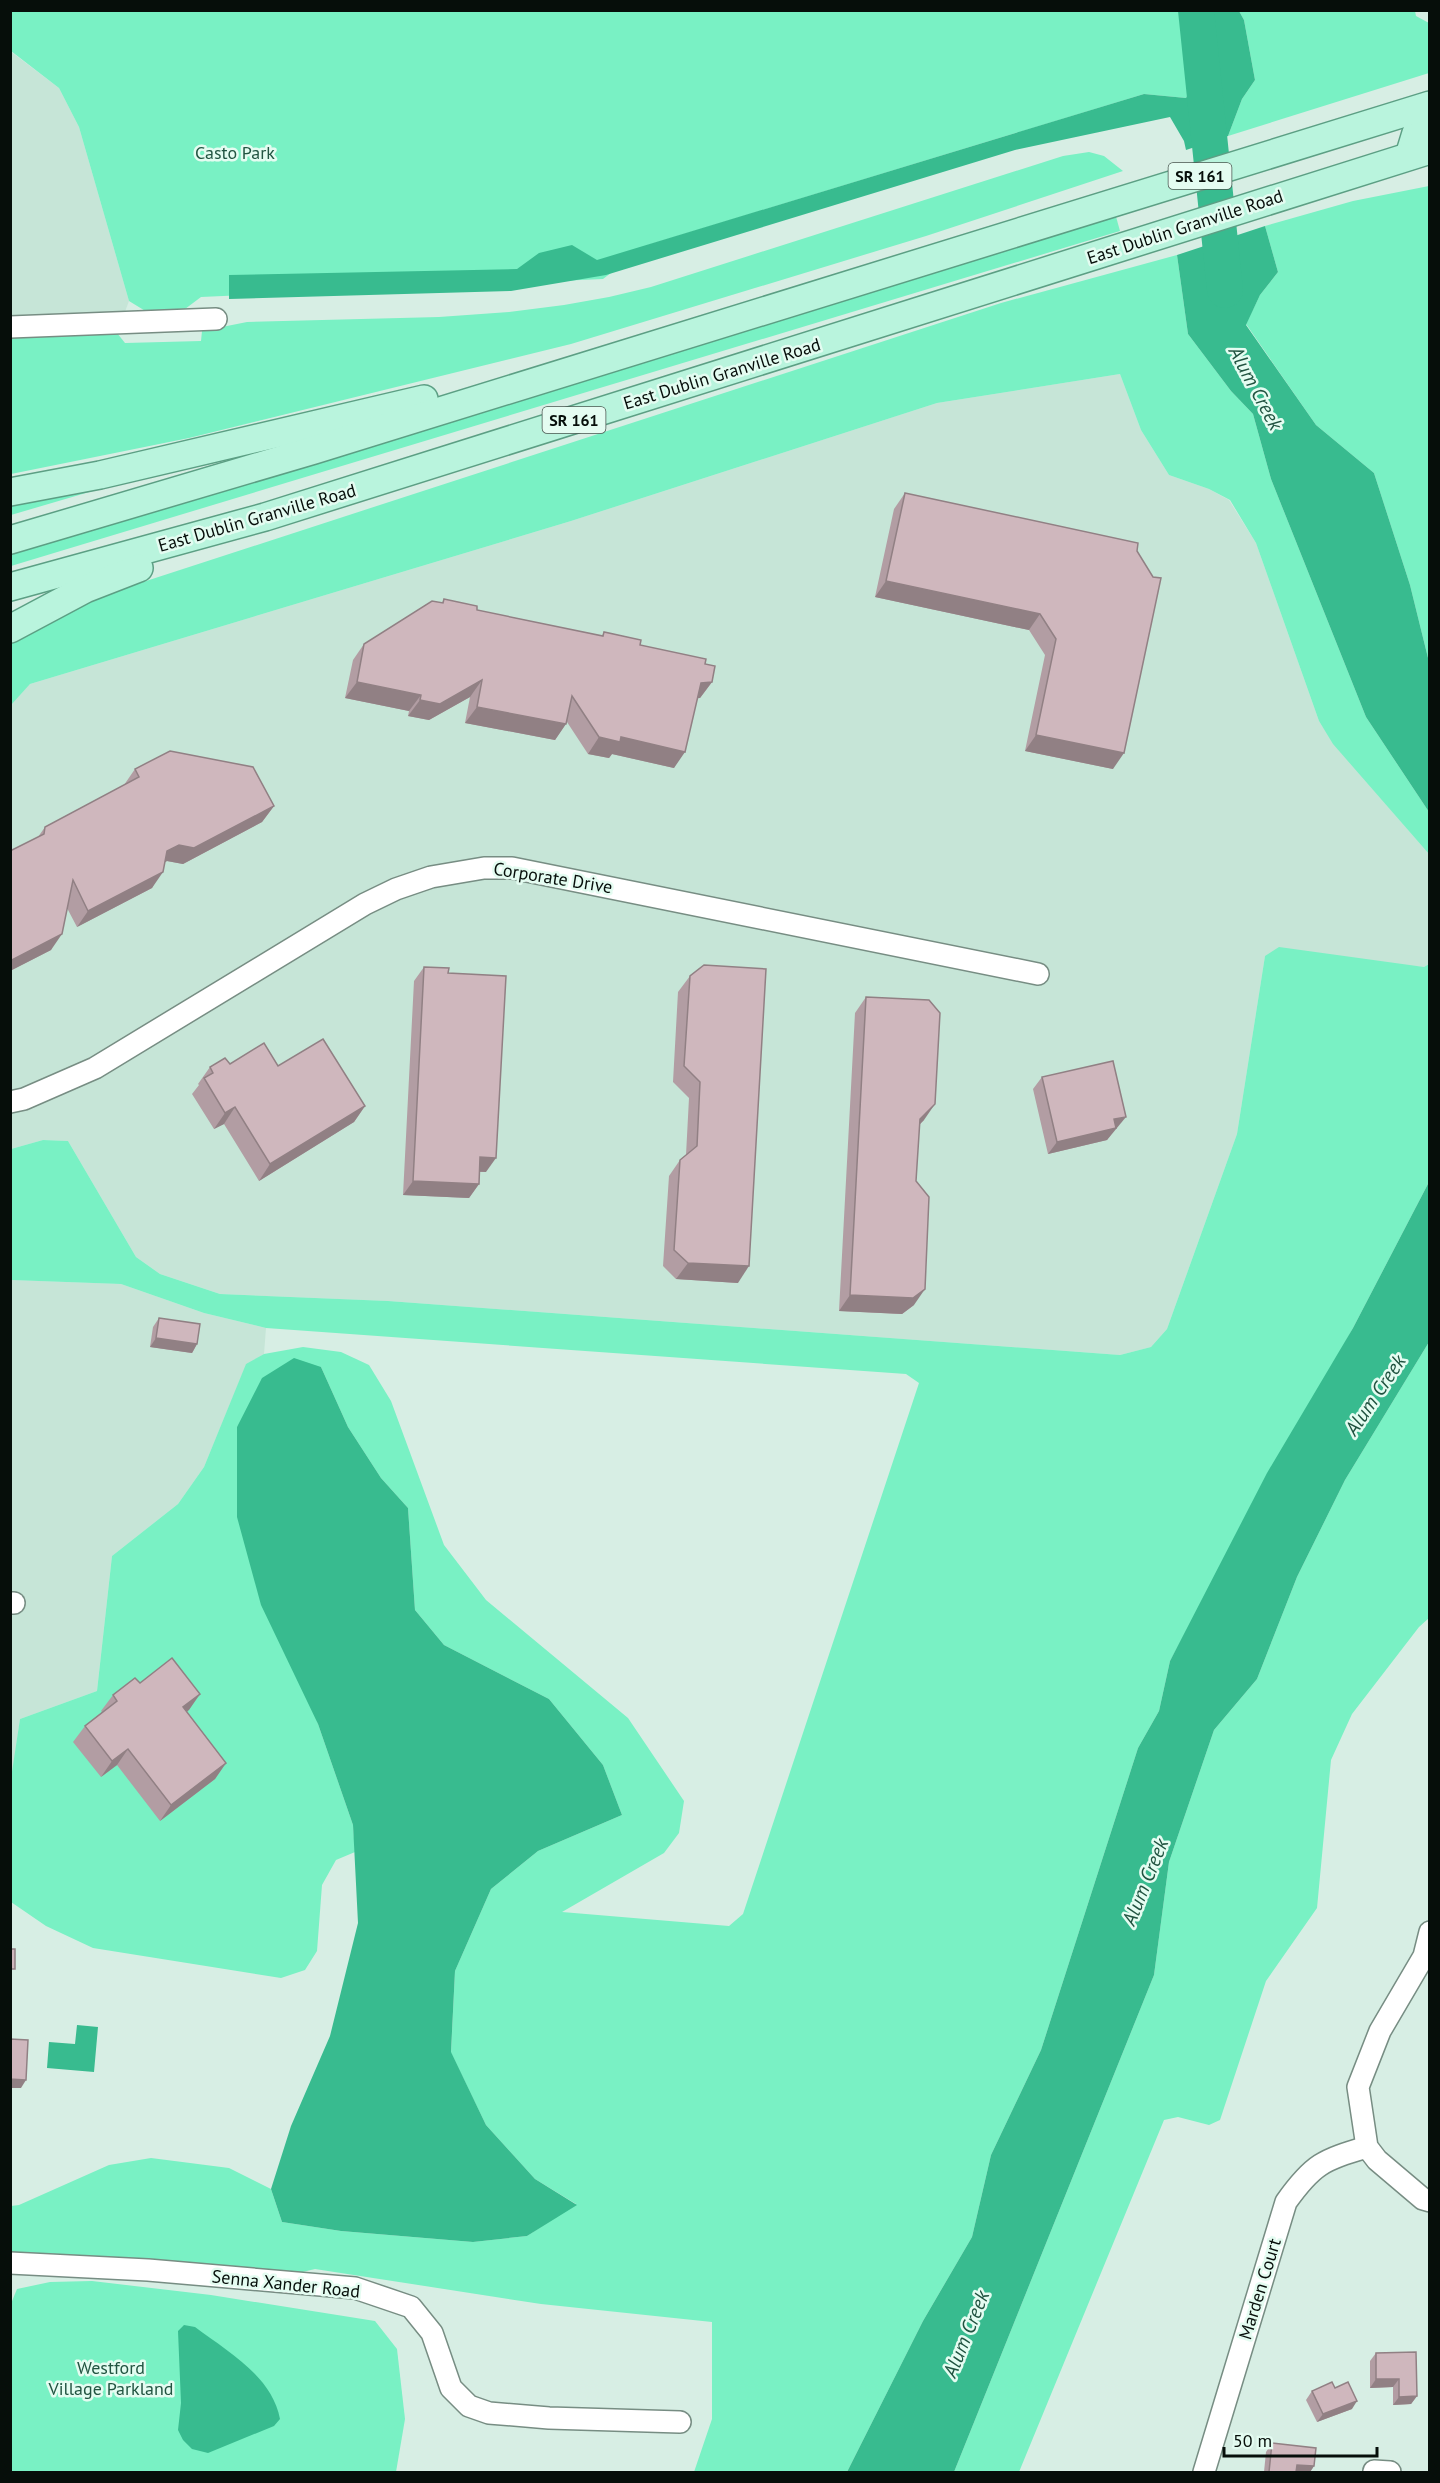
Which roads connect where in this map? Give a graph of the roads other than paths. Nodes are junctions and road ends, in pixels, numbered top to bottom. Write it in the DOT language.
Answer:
graph roads {
  1 [pos="1430,105"];
  2 [pos="1430,123"];
  3 [pos="1419,153"];
  4 [pos="216,319"];
  5 [pos="10,327"];
  6 [pos="650,346"];
  7 [pos="10,492"];
  8 [pos="265,517"];
  9 [pos="10,540"];
  10 [pos="10,587"];
  11 [pos="10,629"];
  12 [pos="1038,974"];
  13 [pos="10,1102"];
  14 [pos="1430,1932"];
  15 [pos="1367,2147"];
  16 [pos="1430,2200"];
  17 [pos="10,2264"];
  18 [pos="680,2422"];
  19 [pos="1204,2472"];
  1 -- 6 [label="main road, SR 161"];
  2 -- 3 [label="main road"];
  3 -- 8 [label="main road, East Dublin Granville Road / SR 161"];
  4 -- 5 [label="street"];
  6 -- 7 [label="main road"];
  6 -- 9 [label="main road, SR 161"];
  8 -- 10 [label="main road, East Dublin Granville Road / SR 161"];
  8 -- 11 [label="main road"];
  12 -- 13 [label="street, Corporate Drive"];
  14 -- 15 [label="street"];
  15 -- 16 [label="street"];
  15 -- 19 [label="street, Marden Court"];
  17 -- 18 [label="street, Senna Xander Road"];
}
